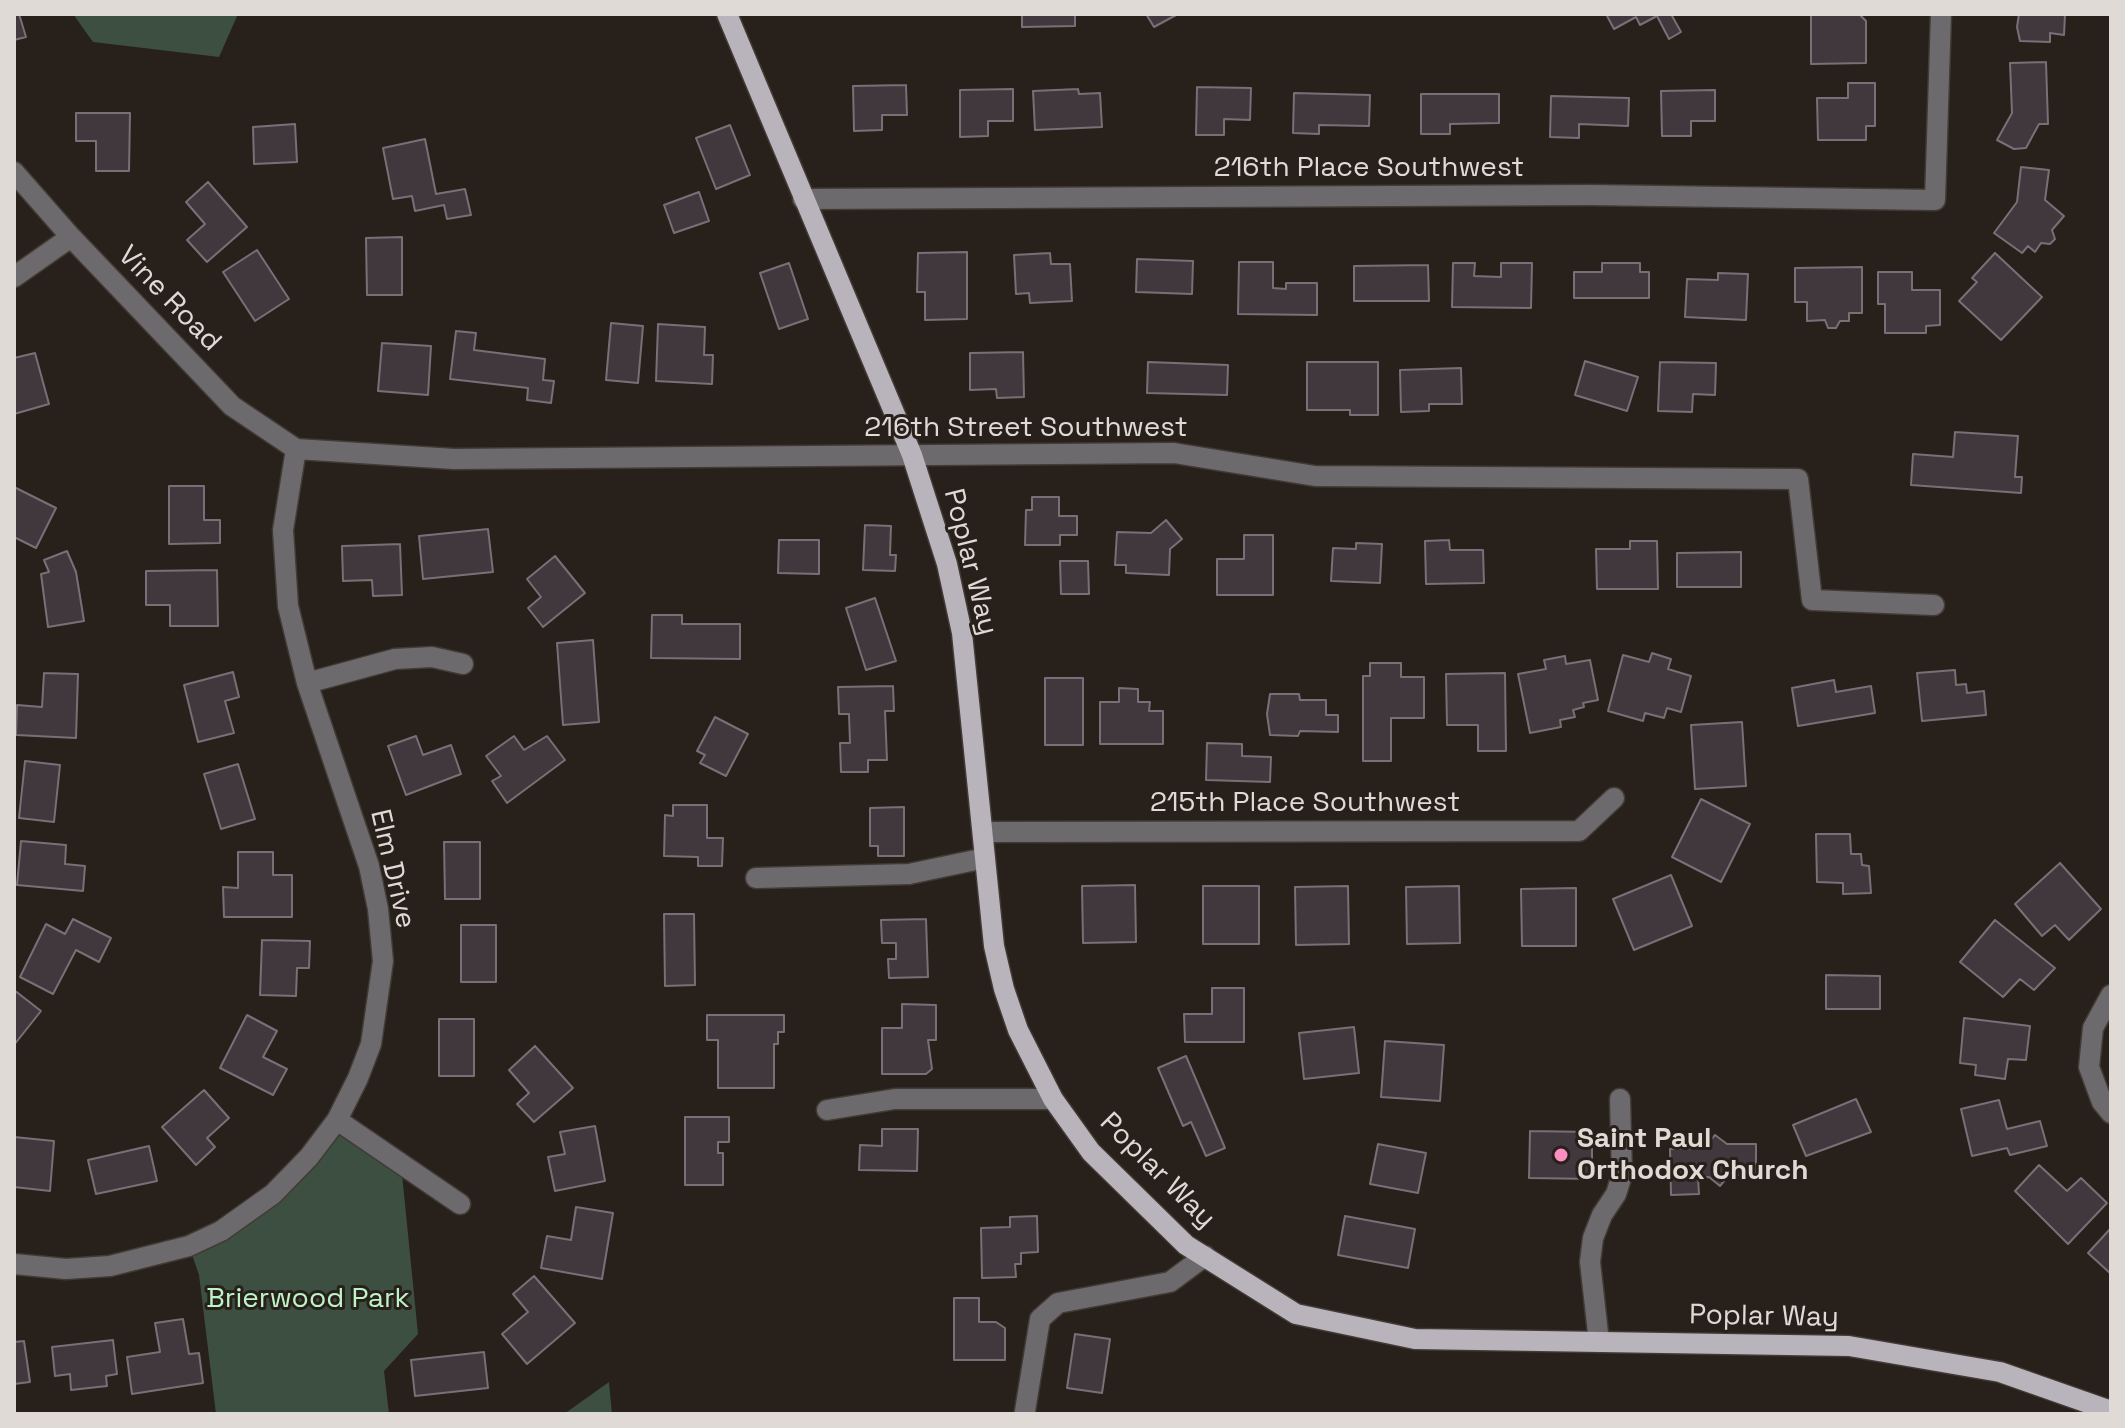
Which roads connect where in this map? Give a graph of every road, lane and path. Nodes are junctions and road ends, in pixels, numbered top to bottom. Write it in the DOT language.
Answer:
graph roads {
  1 [pos="727,14"];
  2 [pos="1941,14"];
  3 [pos="14,172"];
  4 [pos="803,199"];
  5 [pos="71,237"];
  6 [pos="14,277"];
  7 [pos="296,449"];
  8 [pos="912,455"];
  9 [pos="1934,605"];
  10 [pos="463,664"];
  11 [pos="307,683"];
  12 [pos="1614,798"];
  13 [pos="983,832"];
  14 [pos="985,858"];
  15 [pos="756,878"];
  16 [pos="2111,995"];
  17 [pos="1053,1099"];
  18 [pos="1620,1099"];
  19 [pos="827,1110"];
  20 [pos="2111,1113"];
  21 [pos="337,1120"];
  22 [pos="460,1204"];
  23 [pos="1205,1256"];
  24 [pos="14,1264"];
  25 [pos="1599,1342"];
  26 [pos="1025,1411"];
  27 [pos="2111,1411"];
  1 -- 4 [label="main road, Poplar Way"];
  2 -- 4 [label="street, 216th Place Southwest"];
  3 -- 5 [label="street, Vine Road"];
  4 -- 8 [label="main road, Poplar Way"];
  5 -- 6 [label="street"];
  5 -- 7 [label="street, Vine Road"];
  7 -- 8 [label="street, 216th Street Southwest"];
  7 -- 11 [label="street, Elm Drive"];
  8 -- 9 [label="street, 216th Street Southwest"];
  8 -- 13 [label="main road, Poplar Way"];
  10 -- 11 [label="street"];
  11 -- 21 [label="street, Elm Drive"];
  12 -- 13 [label="street, 215th Place Southwest"];
  13 -- 14 [label="main road, Poplar Way"];
  14 -- 15 [label="street"];
  14 -- 17 [label="main road, Poplar Way"];
  16 -- 20 [label="street"];
  17 -- 19 [label="street"];
  17 -- 23 [label="main road, Poplar Way"];
  18 -- 25 [label="street"];
  21 -- 22 [label="street"];
  21 -- 24 [label="street, Elm Drive"];
  23 -- 25 [label="main road, Poplar Way"];
  23 -- 26 [label="street"];
  25 -- 27 [label="main road, Poplar Way"];
}
